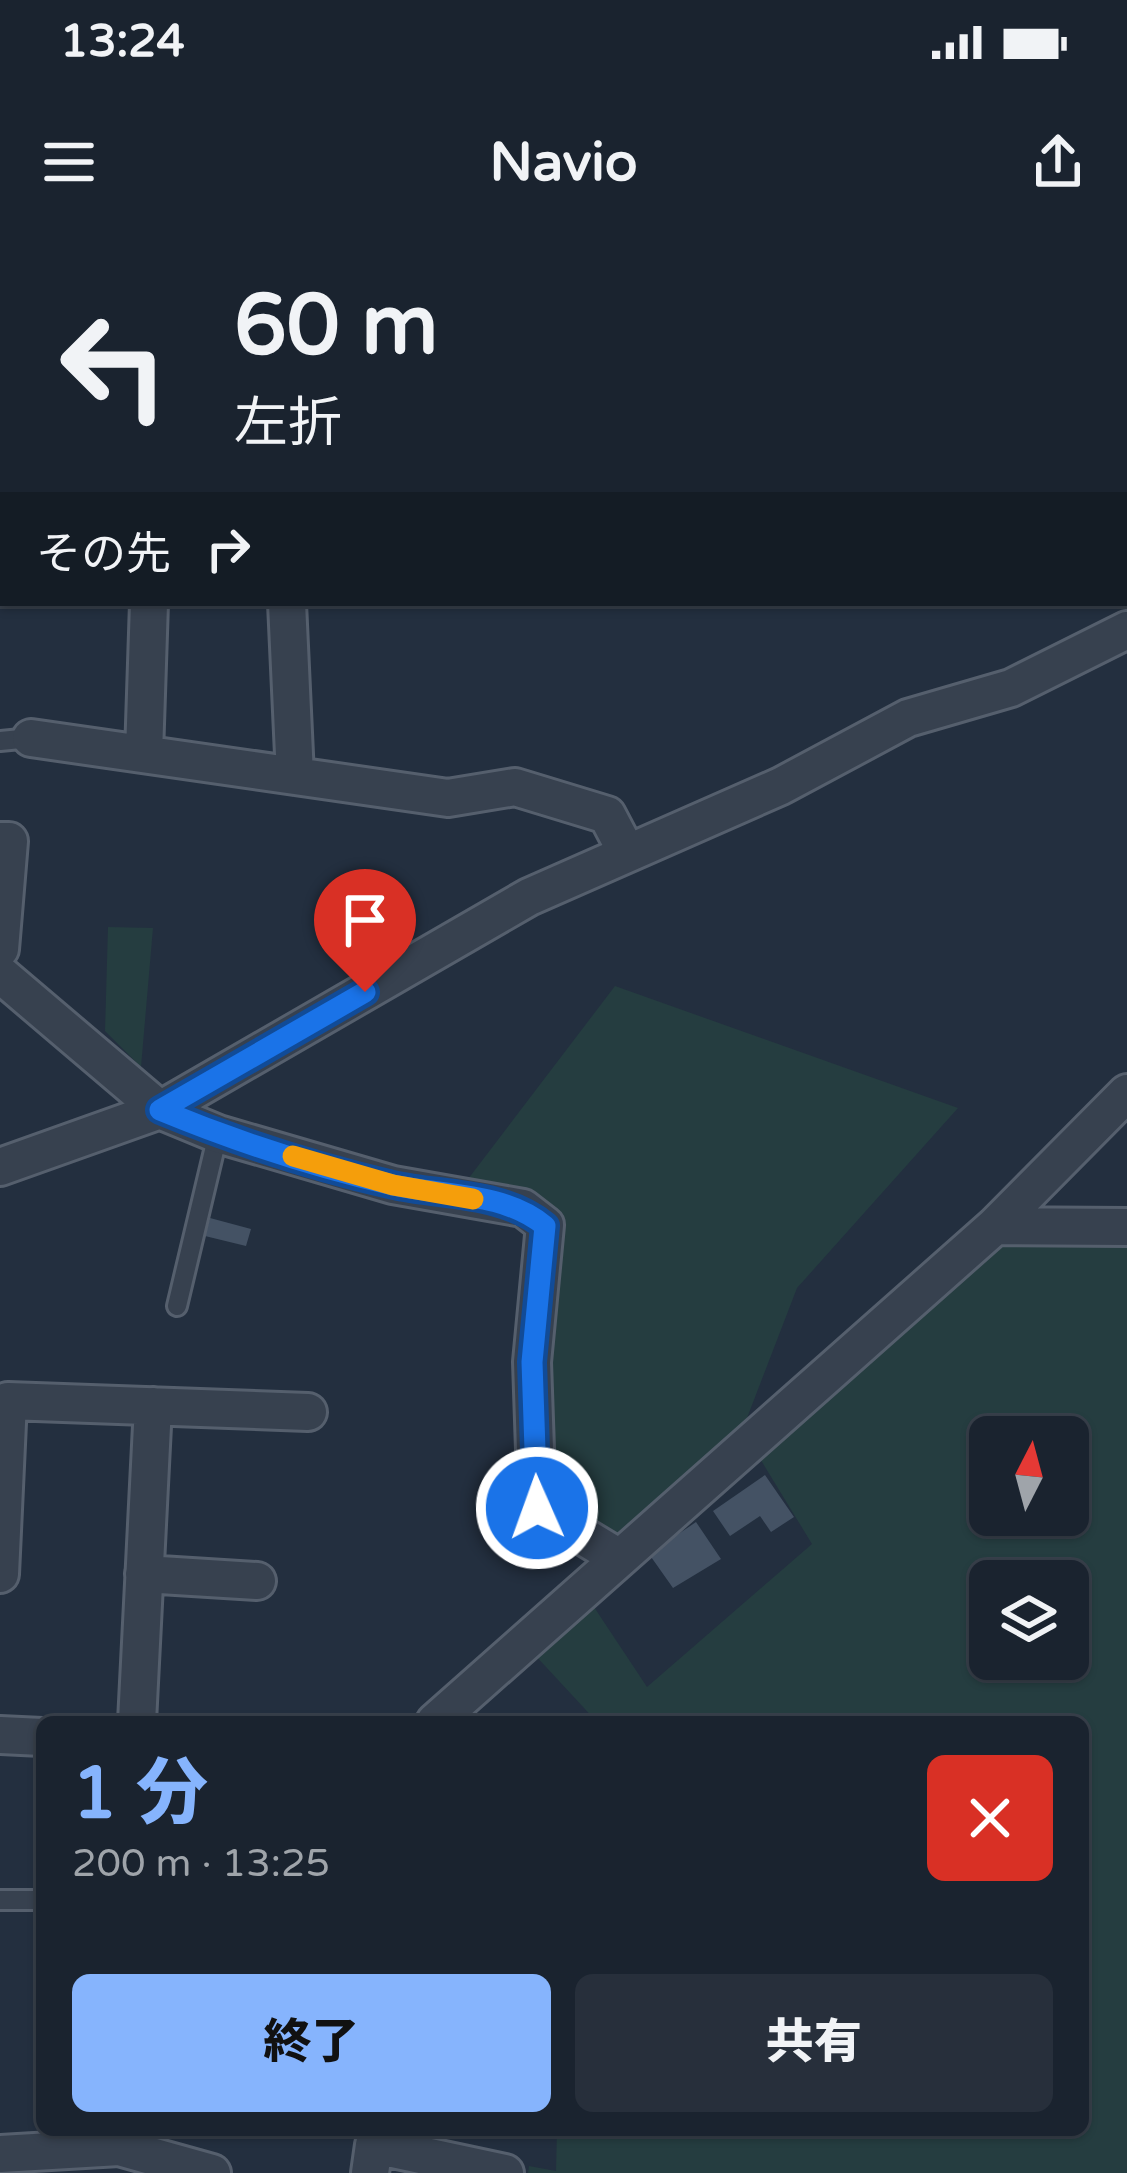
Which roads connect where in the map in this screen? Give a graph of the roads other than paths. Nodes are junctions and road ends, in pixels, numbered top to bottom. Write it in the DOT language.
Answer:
graph roads {
  1 [pos="149,606"];
  2 [pos="287,606"];
  3 [pos="1127,631"];
  4 [pos="16,740"];
  5 [pos="144,754"];
  6 [pos="295,776"];
  7 [pos="0,841"];
  8 [pos="627,853"];
  9 [pos="0,949"];
  10 [pos="0,974"];
  11 [pos="1127,1093"];
  12 [pos="160,1110"];
  13 [pos="218,1134"];
  14 [pos="0,1167"];
  15 [pos="995,1226"];
  16 [pos="1127,1227"];
  17 [pos="177,1306"];
  18 [pos="153,1406"];
  19 [pos="308,1412"];
  20 [pos="616,1556"];
  21 [pos="0,1574"];
  22 [pos="145,1574"];
  23 [pos="257,1581"];
  24 [pos="137,1716"];
  25 [pos="442,1716"];
  26 [pos="0,1735"];
  27 [pos="36,1737"];
  28 [pos="0,1900"];
  29 [pos="36,1900"];
  30 [pos="374,2149"];
  31 [pos="92,2150"];
  32 [pos="0,2154"];
  33 [pos="212,2173"];
  34 [pos="505,2173"];
  1 -- 5 [label="street"];
  2 -- 6 [label="street"];
  3 -- 8 [label="street"];
  4 -- 5 [label="street"];
  5 -- 6 [label="street"];
  6 -- 8 [label="street"];
  7 -- 9 [label="street"];
  8 -- 12 [label="street"];
  10 -- 12 [label="street"];
  11 -- 15 [label="street"];
  12 -- 13 [label="street"];
  12 -- 14 [label="street"];
  13 -- 17 [label="lane"];
  13 -- 20 [label="street"];
  15 -- 16 [label="street"];
  15 -- 20 [label="street"];
  18 -- 19 [label="street"];
  18 -- 21 [label="street"];
  18 -- 22 [label="street"];
  20 -- 25 [label="street"];
  22 -- 23 [label="street"];
  22 -- 24 [label="street"];
  26 -- 27 [label="street"];
  28 -- 29 [label="lane"];
  30 -- 34 [label="street"];
  31 -- 32 [label="street"];
  31 -- 33 [label="street"];
}
